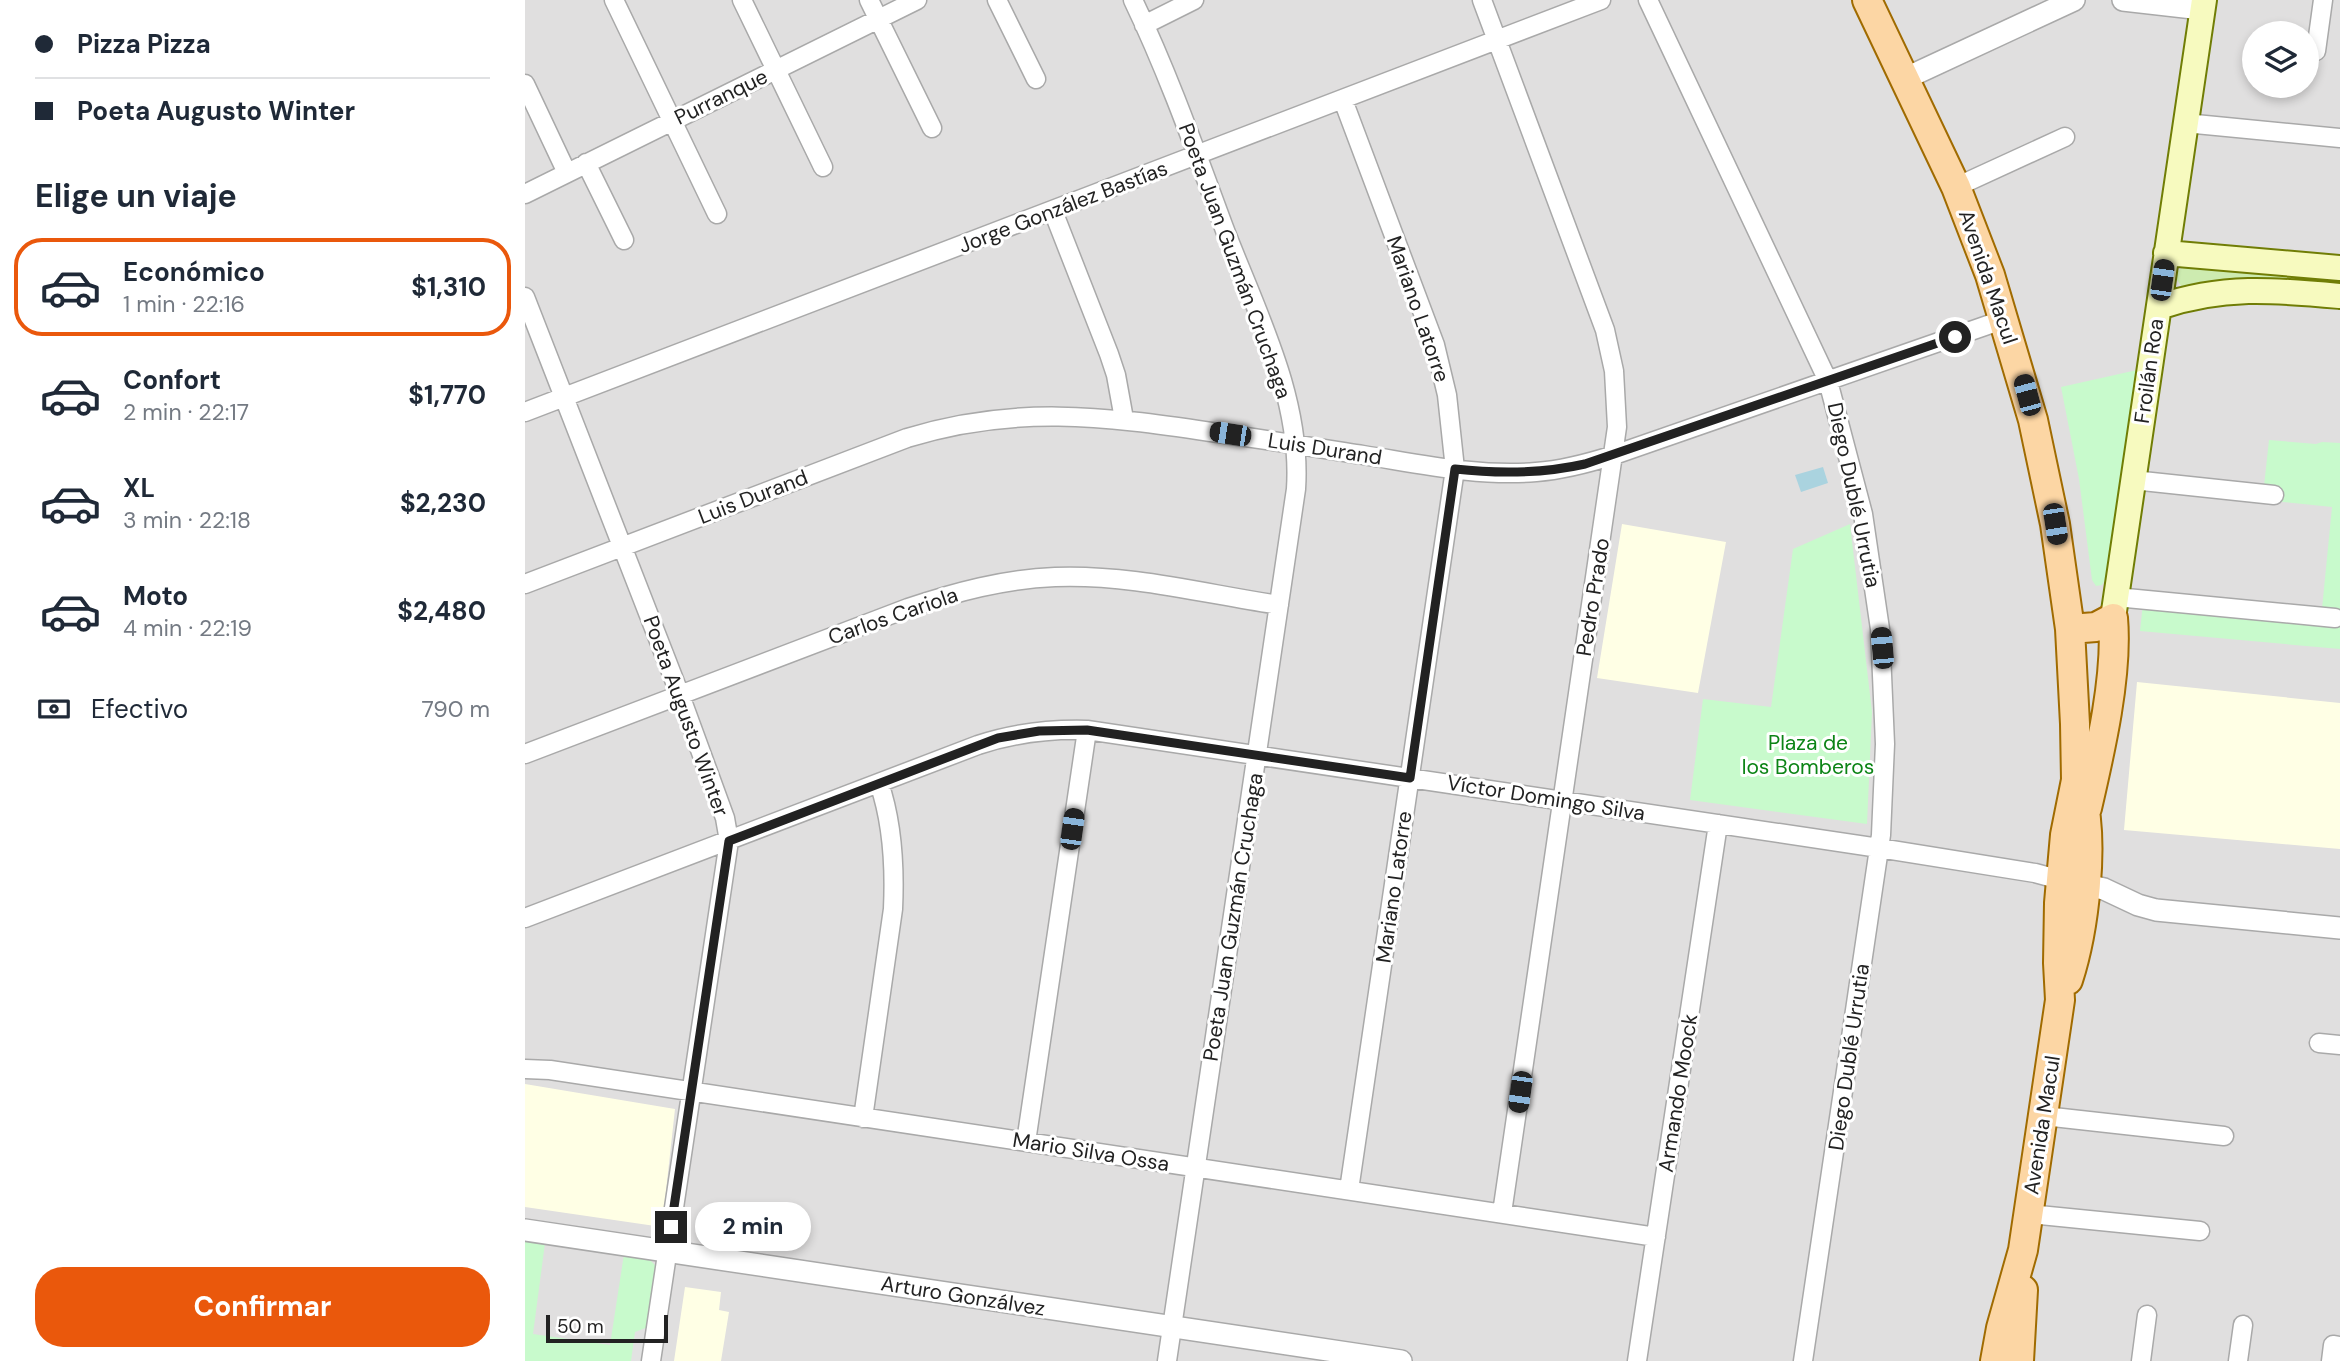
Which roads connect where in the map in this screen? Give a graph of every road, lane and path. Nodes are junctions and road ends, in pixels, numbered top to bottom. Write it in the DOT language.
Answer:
graph roads {
  1 [pos="614,0"];
  2 [pos="742,0"];
  3 [pos="869,0"];
  4 [pos="918,0"];
  5 [pos="997,0"];
  6 [pos="1133,0"];
  7 [pos="1194,0"];
  8 [pos="1482,0"];
  9 [pos="1601,0"];
  10 [pos="1648,0"];
  11 [pos="1867,0"];
  12 [pos="2074,0"];
  13 [pos="2123,0"];
  14 [pos="2323,0"];
  15 [pos="2203,4"];
  16 [pos="879,19"];
  17 [pos="1144,25"];
  18 [pos="2319,29"];
  19 [pos="1497,41"];
  20 [pos="776,70"];
  21 [pos="1036,79"];
  22 [pos="1904,79"];
  23 [pos="525,84"];
  24 [pos="1343,100"];
  25 [pos="672,121"];
  26 [pos="2185,123"];
  27 [pos="932,128"];
  28 [pos="2064,137"];
  29 [pos="2340,138"];
  30 [pos="1197,156"];
  31 [pos="586,163"];
  32 [pos="823,167"];
  33 [pos="567,173"];
  34 [pos="1956,187"];
  35 [pos="525,194"];
  36 [pos="1053,211"];
  37 [pos="717,214"];
  38 [pos="624,240"];
  39 [pos="2166,253"];
  40 [pos="2340,268"];
  41 [pos="2340,296"];
  42 [pos="525,297"];
  43 [pos="2159,307"];
  44 [pos="2005,319"];
  45 [pos="1828,380"];
  46 [pos="565,397"];
  47 [pos="525,412"];
  48 [pos="1124,419"];
  49 [pos="1296,444"];
  50 [pos="1614,455"];
  51 [pos="1455,469"];
  52 [pos="2133,480"];
  53 [pos="2274,495"];
  54 [pos="623,547"];
  55 [pos="525,584"];
  56 [pos="1279,604"];
  57 [pos="2115,607"];
  58 [pos="2335,618"];
  59 [pos="2070,629"];
  60 [pos="680,695"];
  61 [pos="1087,730"];
  62 [pos="525,754"];
  63 [pos="1257,755"];
  64 [pos="1410,778"];
  65 [pos="2076,780"];
  66 [pos="879,783"];
  67 [pos="1562,801"];
  68 [pos="2086,814"];
  69 [pos="1718,824"];
  70 [pos="729,841"];
  71 [pos="1879,848"];
  72 [pos="2073,882"];
  73 [pos="525,918"];
  74 [pos="2340,928"];
  75 [pos="2319,1043"];
  76 [pos="2340,1045"];
  77 [pos="525,1069"];
  78 [pos="691,1092"];
  79 [pos="2044,1116"];
  80 [pos="863,1118"];
  81 [pos="2224,1136"];
  82 [pos="1026,1142"];
  83 [pos="1195,1167"];
  84 [pos="1349,1190"];
  85 [pos="1502,1213"];
  86 [pos="2029,1214"];
  87 [pos="525,1230"];
  88 [pos="2200,1231"];
  89 [pos="1656,1237"];
  90 [pos="2023,1250"];
  91 [pos="668,1251"];
  92 [pos="2147,1315"];
  93 [pos="2243,1325"];
  94 [pos="1173,1327"];
  95 [pos="652,1361"];
  96 [pos="1167,1361"];
  97 [pos="1401,1361"];
  98 [pos="1637,1361"];
  99 [pos="1804,1361"];
  100 [pos="1995,1361"];
  101 [pos="2019,1361"];
  102 [pos="2141,1361"];
  103 [pos="2238,1361"];
  1 -- 25 [label="street"];
  2 -- 20 [label="street"];
  3 -- 16 [label="street"];
  4 -- 16 [label="street, Purranque"];
  5 -- 21 [label="street"];
  6 -- 17 [label="street, Poeta Juan Guzmán Cruchaga"];
  7 -- 17 [label="street"];
  8 -- 19 [label="street, Pedro Prado"];
  9 -- 19 [label="street, Jorge González Bastías"];
  10 -- 45 [label="street, Diego Dublé Urrutia"];
  11 -- 22 [label="main road, Avenida Macul"];
  12 -- 22 [label="street"];
  13 -- 15 [label="street"];
  14 -- 18 [label="street"];
  15 -- 26 [label="main road, Froilán Roa"];
  16 -- 20 [label="street, Purranque"];
  16 -- 27 [label="street"];
  17 -- 30 [label="street, Poeta Juan Guzmán Cruchaga"];
  19 -- 24 [label="street, Jorge González Bastías"];
  19 -- 50 [label="street, Pedro Prado"];
  20 -- 25 [label="street, Purranque"];
  20 -- 32 [label="street"];
  22 -- 34 [label="main road, Avenida Macul"];
  23 -- 33 [label="street"];
  24 -- 30 [label="street, Jorge González Bastías"];
  24 -- 51 [label="street, Mariano Latorre"];
  25 -- 31 [label="street, Purranque"];
  25 -- 37 [label="street"];
  26 -- 29 [label="street"];
  26 -- 39 [label="main road, Froilán Roa"];
  28 -- 34 [label="street"];
  30 -- 36 [label="street, Jorge González Bastías"];
  30 -- 49 [label="street, Poeta Juan Guzmán Cruchaga"];
  31 -- 33 [label="street, Purranque"];
  31 -- 38 [label="street"];
  33 -- 35 [label="street, Purranque"];
  34 -- 44 [label="main road, Avenida Macul"];
  36 -- 46 [label="street, Jorge González Bastías"];
  36 -- 48 [label="street"];
  39 -- 40 [label="main road"];
  39 -- 43 [label="main road, Froilán Roa"];
  41 -- 43 [label="main road"];
  42 -- 46 [label="street, Poeta Augusto Winter"];
  43 -- 52 [label="main road, Froilán Roa"];
  44 -- 45 [label="street, Luis Durand"];
  44 -- 59 [label="main road, Avenida Macul"];
  45 -- 50 [label="street, Luis Durand"];
  45 -- 71 [label="street, Diego Dublé Urrutia"];
  46 -- 47 [label="street, Jorge González Bastías"];
  46 -- 54 [label="street, Poeta Augusto Winter"];
  48 -- 49 [label="street, Luis Durand"];
  48 -- 54 [label="street, Luis Durand"];
  49 -- 51 [label="street, Luis Durand"];
  49 -- 56 [label="street, Poeta Juan Guzmán Cruchaga"];
  50 -- 51 [label="street, Luis Durand"];
  50 -- 67 [label="street, Pedro Prado"];
  51 -- 64 [label="street, Mariano Latorre"];
  52 -- 53 [label="street"];
  52 -- 57 [label="main road, Froilán Roa"];
  54 -- 55 [label="street, Luis Durand"];
  54 -- 60 [label="street, Poeta Augusto Winter"];
  56 -- 60 [label="street, Carlos Cariola"];
  56 -- 63 [label="street, Poeta Juan Guzmán Cruchaga"];
  57 -- 58 [label="street"];
  57 -- 59 [label="main road"];
  57 -- 68 [label="main road"];
  59 -- 65 [label="main road, Avenida Macul"];
  60 -- 62 [label="street, Carlos Cariola"];
  60 -- 70 [label="street, Poeta Augusto Winter"];
  61 -- 63 [label="street, Víctor Domingo Silva"];
  61 -- 66 [label="street, Víctor Domingo Silva"];
  61 -- 82 [label="street"];
  63 -- 64 [label="street, Víctor Domingo Silva"];
  63 -- 83 [label="street, Poeta Juan Guzmán Cruchaga"];
  64 -- 67 [label="street, Víctor Domingo Silva"];
  64 -- 84 [label="street, Mariano Latorre"];
  65 -- 68 [label="main road, Avenida Macul"];
  65 -- 72 [label="main road, Avenida Macul"];
  66 -- 70 [label="street, Víctor Domingo Silva"];
  66 -- 80 [label="street"];
  67 -- 69 [label="street, Víctor Domingo Silva"];
  67 -- 85 [label="street, Pedro Prado"];
  68 -- 72 [label="main road, Avenida Macul"];
  69 -- 71 [label="street, Víctor Domingo Silva"];
  69 -- 89 [label="street, Armando Moock"];
  70 -- 73 [label="street, Víctor Domingo Silva"];
  70 -- 78 [label="street, Poeta Augusto Winter"];
  71 -- 72 [label="street, Víctor Domingo Silva"];
  71 -- 99 [label="street, Diego Dublé Urrutia"];
  72 -- 74 [label="street, Víctor Domingo Silva"];
  72 -- 79 [label="main road, Avenida Macul"];
  75 -- 76 [label="street"];
  77 -- 78 [label="street, Mario Silva Ossa"];
  78 -- 80 [label="street, Mario Silva Ossa"];
  78 -- 91 [label="street, Poeta Augusto Winter"];
  79 -- 81 [label="street"];
  79 -- 86 [label="main road, Avenida Macul"];
  80 -- 82 [label="street, Mario Silva Ossa"];
  82 -- 83 [label="street, Mario Silva Ossa"];
  83 -- 84 [label="street, Mario Silva Ossa"];
  83 -- 94 [label="street, Poeta Juan Guzmán Cruchaga"];
  84 -- 85 [label="street, Mario Silva Ossa"];
  85 -- 89 [label="street, Mario Silva Ossa"];
  86 -- 88 [label="street"];
  86 -- 90 [label="main road, Avenida Macul"];
  87 -- 91 [label="street, Arturo Gonzálvez"];
  89 -- 98 [label="street, Armando Moock"];
  90 -- 100 [label="main road, Avenida Macul"];
  90 -- 101 [label="main road, Avenida Macul"];
  91 -- 94 [label="street, Arturo Gonzálvez"];
  91 -- 95 [label="street, Poeta Augusto Winter"];
  92 -- 102 [label="street"];
  93 -- 103 [label="street"];
  94 -- 96 [label="street, Poeta Juan Guzmán Cruchaga"];
  94 -- 97 [label="street, Arturo Gonzálvez"];
}
